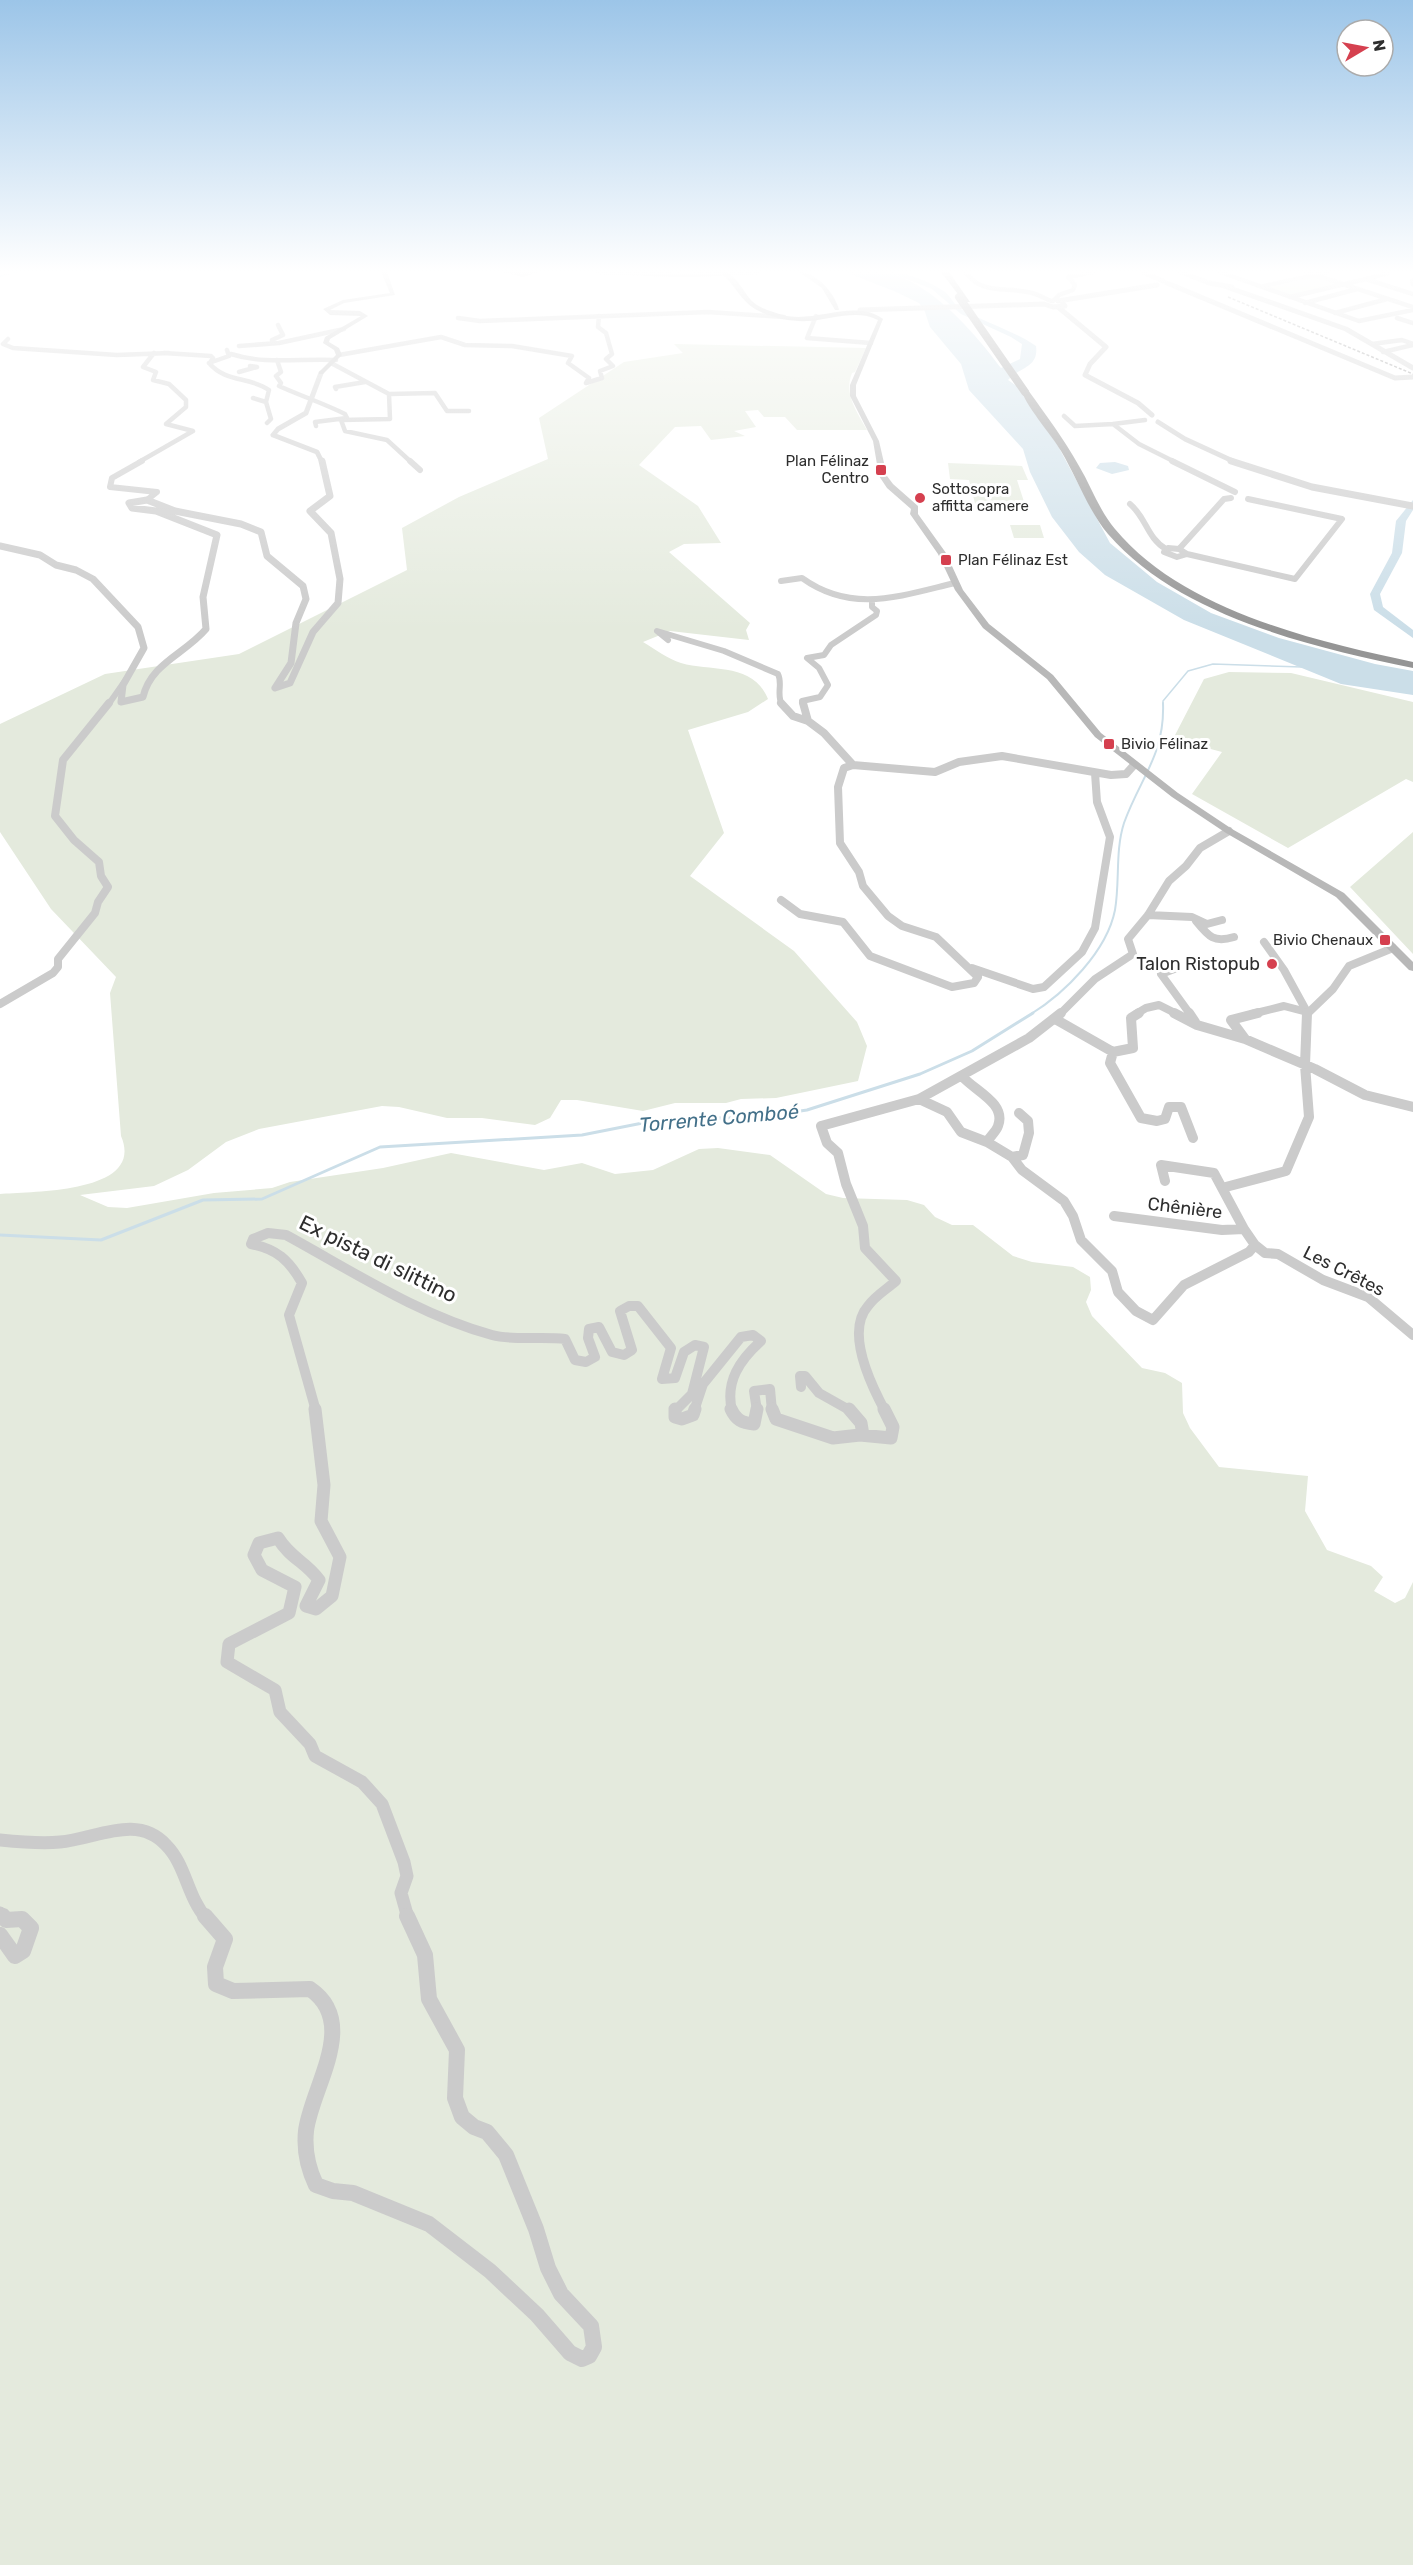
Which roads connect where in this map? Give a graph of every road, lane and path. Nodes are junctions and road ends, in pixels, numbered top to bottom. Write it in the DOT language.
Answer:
graph roads {
  1 [pos="1027,391"];
  2 [pos="177,392"];
  3 [pos="269,392"];
  4 [pos="291,392"];
  5 [pos="315,392"];
  6 [pos="384,392"];
  7 [pos="853,392"];
  8 [pos="1117,392"];
  9 [pos="389,394"];
  10 [pos="253,398"];
  11 [pos="313,398"];
  12 [pos="266,402"];
  13 [pos="469,411"];
  14 [pos="1064,416"];
  15 [pos="1152,416"];
  16 [pos="347,418"];
  17 [pos="1145,420"];
  18 [pos="1158,422"];
  19 [pos="267,423"];
  20 [pos="1113,424"];
  21 [pos="316,426"];
  22 [pos="420,470"];
  23 [pos="1235,492"];
  24 [pos="1239,499"];
  25 [pos="147,500"];
  26 [pos="1130,504"];
  27 [pos="1413,506"];
  28 [pos="0,546"];
  29 [pos="1166,549"];
  30 [pos="1179,549"];
  31 [pos="1187,554"];
  32 [pos="781,581"];
  33 [pos="955,583"];
  34 [pos="872,603"];
  35 [pos="668,640"];
  36 [pos="1413,663"];
  37 [pos="133,668"];
  38 [pos="808,721"];
  39 [pos="853,765"];
  40 [pos="1136,766"];
  41 [pos="1095,772"];
  42 [pos="1229,831"];
  43 [pos="781,900"];
  44 [pos="1148,915"];
  45 [pos="1192,917"];
  46 [pos="1222,920"];
  47 [pos="1234,937"];
  48 [pos="1264,942"];
  49 [pos="1393,948"];
  50 [pos="969,966"];
  51 [pos="1176,968"];
  52 [pos="1413,968"];
  53 [pos="0,1004"];
  54 [pos="1306,1012"];
  55 [pos="1055,1019"];
  56 [pos="1197,1024"];
  57 [pos="1245,1039"];
  58 [pos="1113,1052"];
  59 [pos="1305,1065"];
  60 [pos="962,1076"];
  61 [pos="919,1099"];
  62 [pos="1413,1107"];
  63 [pos="1019,1113"];
  64 [pos="1193,1138"];
  65 [pos="987,1142"];
  66 [pos="1012,1157"];
  67 [pos="1165,1181"];
  68 [pos="1222,1188"];
  69 [pos="1114,1216"];
  70 [pos="1244,1229"];
  71 [pos="1255,1245"];
  72 [pos="1412,1334"];
  73 [pos="801,1387"];
  74 [pos="863,1435"];
  75 [pos="0,1840"];
  76 [pos="0,1913"];
  77 [pos="0,1935"];
  1 -- 36 [label="highway"];
  1 -- 36 [label="highway"];
  2 -- 25 [label="street"];
  3 -- 12 [label="street"];
  4 -- 11 [label="street"];
  5 -- 11 [label="street"];
  6 -- 9 [label="street"];
  7 -- 33 [label="main road"];
  8 -- 15 [label="street"];
  9 -- 13 [label="street"];
  9 -- 16 [label="street"];
  10 -- 12 [label="street"];
  11 -- 16 [label="street"];
  11 -- 25 [label="street"];
  12 -- 19 [label="street"];
  14 -- 20 [label="street"];
  15 -- 17 [label="street"];
  15 -- 18 [label="street"];
  16 -- 21 [label="street"];
  16 -- 22 [label="street"];
  17 -- 18 [label="street"];
  17 -- 20 [label="street"];
  18 -- 27 [label="street"];
  20 -- 23 [label="street"];
  23 -- 24 [label="street"];
  23 -- 24 [label="street"];
  24 -- 30 [label="street"];
  24 -- 31 [label="street"];
  25 -- 37 [label="street"];
  26 -- 29 [label="street"];
  28 -- 37 [label="street"];
  29 -- 30 [label="street"];
  29 -- 31 [label="street"];
  30 -- 31 [label="street"];
  32 -- 34 [label="street"];
  33 -- 34 [label="street"];
  33 -- 40 [label="main road"];
  34 -- 38 [label="street"];
  35 -- 38 [label="street"];
  37 -- 53 [label="street"];
  38 -- 39 [label="street"];
  39 -- 41 [label="street"];
  39 -- 50 [label="street"];
  40 -- 41 [label="street"];
  40 -- 42 [label="main road"];
  41 -- 50 [label="street"];
  42 -- 44 [label="street"];
  42 -- 49 [label="main road"];
  43 -- 50 [label="street"];
  44 -- 45 [label="street"];
  44 -- 55 [label="street"];
  45 -- 46 [label="street"];
  45 -- 47 [label="street"];
  48 -- 54 [label="street"];
  49 -- 52 [label="main road"];
  49 -- 54 [label="street"];
  51 -- 56 [label="street"];
  54 -- 57 [label="street"];
  54 -- 59 [label="street"];
  55 -- 58 [label="street"];
  55 -- 60 [label="street"];
  56 -- 57 [label="street"];
  56 -- 58 [label="street"];
  57 -- 59 [label="street"];
  58 -- 64 [label="street"];
  59 -- 62 [label="street"];
  59 -- 68 [label="street, Chênière"];
  60 -- 61 [label="street"];
  60 -- 65 [label="street"];
  61 -- 65 [label="street"];
  61 -- 74 [label="street, Ex pista di slittino"];
  63 -- 66 [label="street"];
  65 -- 66 [label="street"];
  66 -- 71 [label="street"];
  67 -- 68 [label="street"];
  68 -- 70 [label="street, Chênière"];
  69 -- 70 [label="street, Chênière"];
  70 -- 71 [label="street"];
  71 -- 72 [label="street, Les Crêtes"];
  73 -- 74 [label="street"];
  74 -- 75 [label="street, Ex pista di slittino"];
  76 -- 77 [label="street"];
}
